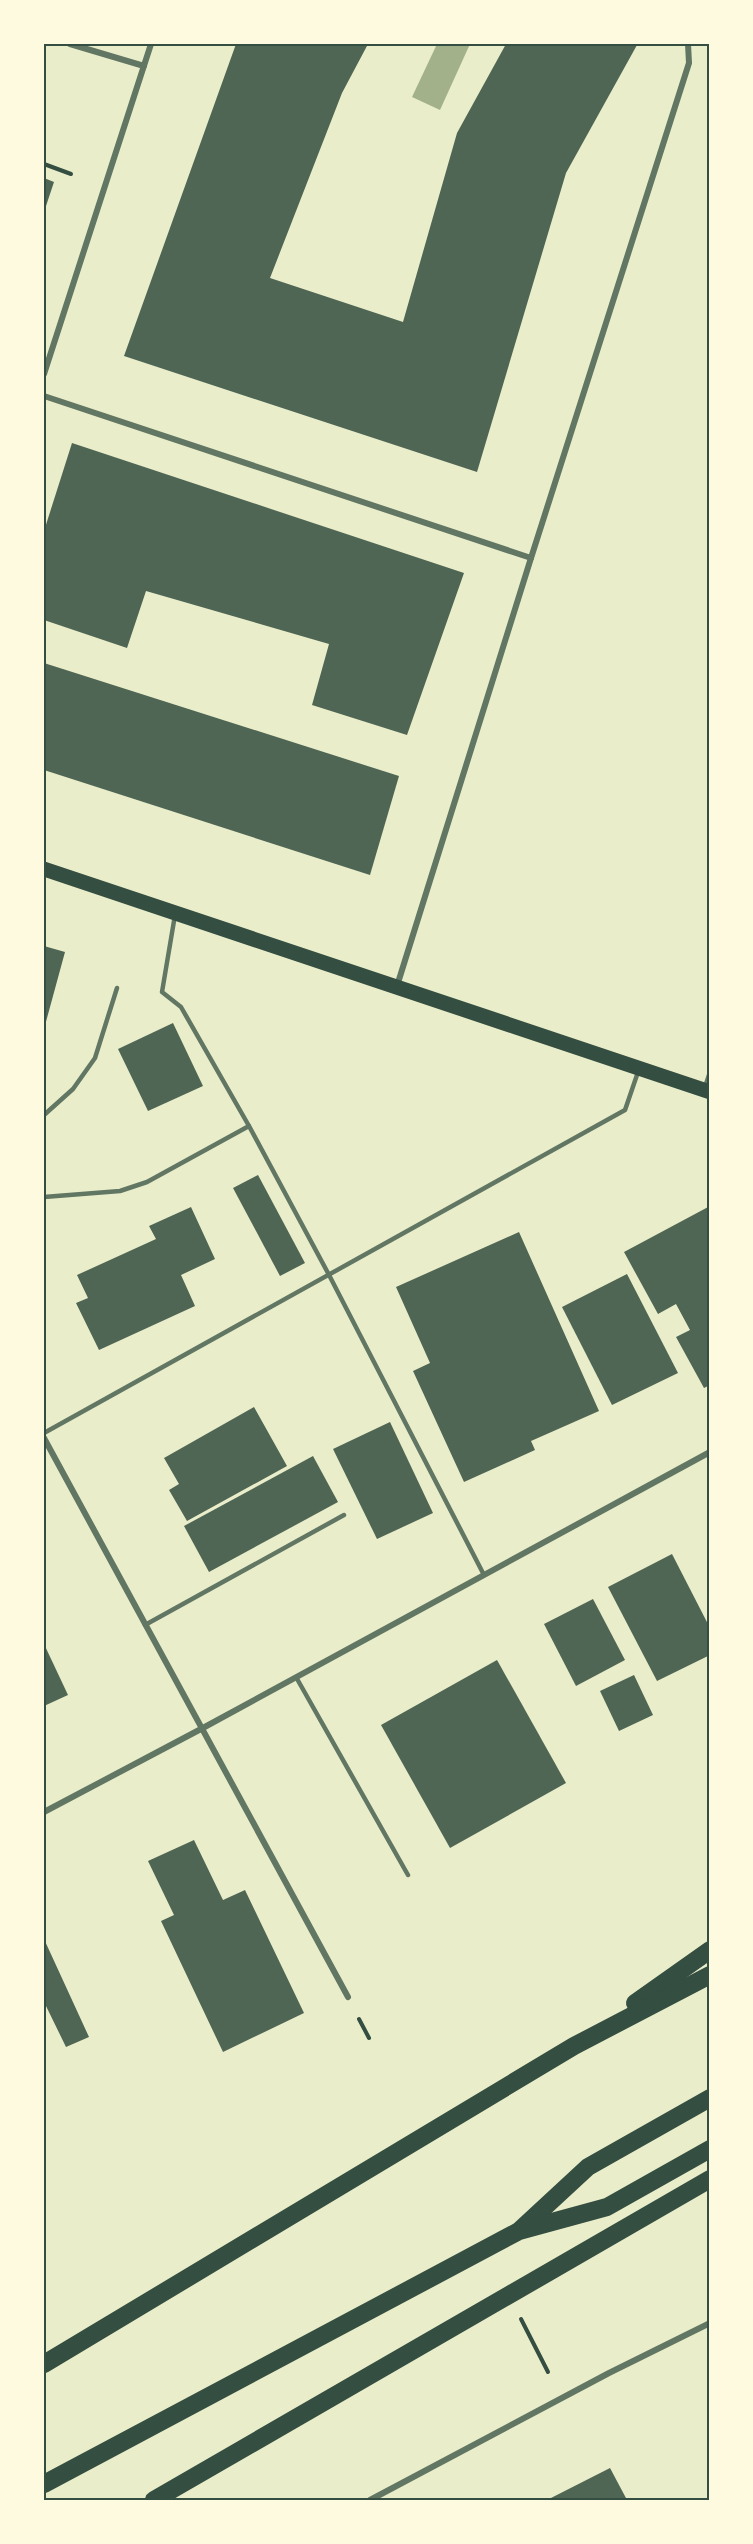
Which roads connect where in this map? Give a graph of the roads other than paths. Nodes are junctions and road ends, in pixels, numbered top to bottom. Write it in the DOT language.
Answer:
graph roads {
  1 [pos="70,44"];
  2 [pos="151,44"];
  3 [pos="688,44"];
  4 [pos="144,66"];
  5 [pos="44,374"];
  6 [pos="44,396"];
  7 [pos="531,558"];
  8 [pos="44,869"];
  9 [pos="176,913"];
  10 [pos="397,987"];
  11 [pos="117,988"];
  12 [pos="640,1068"];
  13 [pos="710,1072"];
  14 [pos="707,1091"];
  15 [pos="44,1115"];
  16 [pos="249,1126"];
  17 [pos="44,1197"];
  18 [pos="328,1273"];
  19 [pos="44,1433"];
  20 [pos="44,1438"];
  21 [pos="710,1452"];
  22 [pos="344,1515"];
  23 [pos="484,1575"];
  24 [pos="145,1626"];
  25 [pos="296,1677"];
  26 [pos="201,1729"];
  27 [pos="44,1812"];
  28 [pos="408,1875"];
  29 [pos="710,1950"];
  30 [pos="710,1975"];
  31 [pos="348,1997"];
  32 [pos="574,2046"];
  33 [pos="710,2097"];
  34 [pos="710,2149"];
  35 [pos="710,2180"];
  36 [pos="519,2230"];
  37 [pos="710,2323"];
  38 [pos="44,2364"];
  39 [pos="44,2484"];
  40 [pos="154,2500"];
  41 [pos="370,2500"];
  1 -- 4 [label="street"];
  2 -- 4 [label="street"];
  3 -- 7 [label="street"];
  4 -- 5 [label="street"];
  6 -- 7 [label="street"];
  7 -- 10 [label="street"];
  8 -- 9 [label="main road"];
  9 -- 10 [label="main road"];
  9 -- 16 [label="lane"];
  10 -- 12 [label="main road"];
  11 -- 15 [label="lane"];
  12 -- 14 [label="main road"];
  12 -- 18 [label="lane"];
  13 -- 14 [label="lane"];
  16 -- 17 [label="lane"];
  16 -- 18 [label="lane"];
  18 -- 19 [label="lane"];
  18 -- 23 [label="lane"];
  20 -- 24 [label="street"];
  21 -- 23 [label="street"];
  22 -- 24 [label="lane"];
  23 -- 25 [label="street"];
  24 -- 26 [label="street"];
  25 -- 26 [label="street"];
  25 -- 28 [label="lane"];
  26 -- 27 [label="street"];
  26 -- 31 [label="street"];
  29 -- 32 [label="highway"];
  30 -- 32 [label="highway"];
  32 -- 38 [label="highway"];
  33 -- 36 [label="highway"];
  34 -- 36 [label="highway"];
  35 -- 40 [label="highway"];
  36 -- 39 [label="highway"];
  37 -- 41 [label="street"];
}
